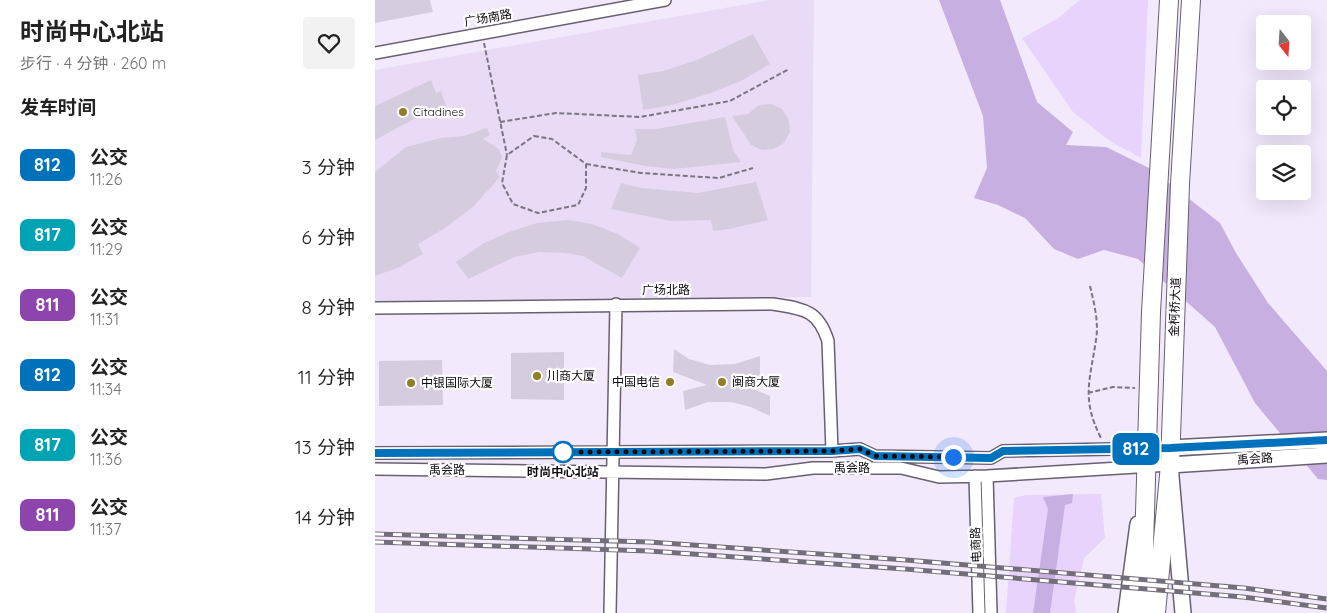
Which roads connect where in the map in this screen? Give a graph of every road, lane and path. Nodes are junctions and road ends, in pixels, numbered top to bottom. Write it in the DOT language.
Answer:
graph roads {
  1 [pos="665,0"];
  2 [pos="1169,0"];
  3 [pos="1191,0"];
  4 [pos="646,2"];
  5 [pos="482,34"];
  6 [pos="375,53"];
  7 [pos="789,69"];
  8 [pos="500,122"];
  9 [pos="507,155"];
  10 [pos="587,164"];
  11 [pos="753,168"];
  12 [pos="1090,286"];
  13 [pos="616,304"];
  14 [pos="375,308"];
  15 [pos="1149,388"];
  16 [pos="1088,393"];
  17 [pos="1327,440"];
  18 [pos="1107,449"];
  19 [pos="614,451"];
  20 [pos="832,451"];
  21 [pos="375,454"];
  22 [pos="1327,455"];
  23 [pos="1170,456"];
  24 [pos="1146,457"];
  25 [pos="375,470"];
  26 [pos="612,472"];
  27 [pos="975,476"];
  28 [pos="987,476"];
  29 [pos="610,613"];
  30 [pos="979,613"];
  31 [pos="991,613"];
  32 [pos="1126,613"];
  33 [pos="1142,613"];
  34 [pos="1156,613"];
  35 [pos="1183,613"];
  1 -- 4 [label="street, 广场南路"];
  2 -- 15 [label="main road, 金柯桥大道"];
  3 -- 23 [label="main road, 金柯桥大道"];
  4 -- 5 [label="street, 广场南路"];
  5 -- 6 [label="street, 广场南路"];
  5 -- 8 [label="path"];
  7 -- 8 [label="path"];
  8 -- 9 [label="path"];
  9 -- 10 [label="path"];
  9 -- 10 [label="path"];
  10 -- 11 [label="path"];
  12 -- 16 [label="path"];
  13 -- 14 [label="street, 广场北路"];
  13 -- 19 [label="street"];
  13 -- 20 [label="street, 广场北路"];
  15 -- 16 [label="path"];
  15 -- 24 [label="main road, 金柯桥大道"];
  16 -- 18 [label="path"];
  17 -- 23 [label="street, 禹会路"];
  18 -- 20 [label="street, 禹会路"];
  18 -- 24 [label="street, 禹会路"];
  19 -- 20 [label="street, 禹会路"];
  19 -- 21 [label="street, 禹会路"];
  19 -- 26 [label="street"];
  22 -- 23 [label="street, 禹会路"];
  23 -- 24 [label="street, 禹会路"];
  23 -- 24 [label="street, 禹会路"];
  23 -- 34 [label="main road, 金柯桥大道"];
  23 -- 35 [label="street"];
  24 -- 28 [label="street, 禹会路"];
  24 -- 32 [label="street"];
  24 -- 33 [label="main road, 金柯桥大道"];
  25 -- 26 [label="street, 禹会路"];
  26 -- 27 [label="street, 禹会路"];
  26 -- 29 [label="street"];
  27 -- 28 [label="street, 禹会路"];
  27 -- 30 [label="street, 电商路"];
  28 -- 31 [label="street, 电商路"];
}
